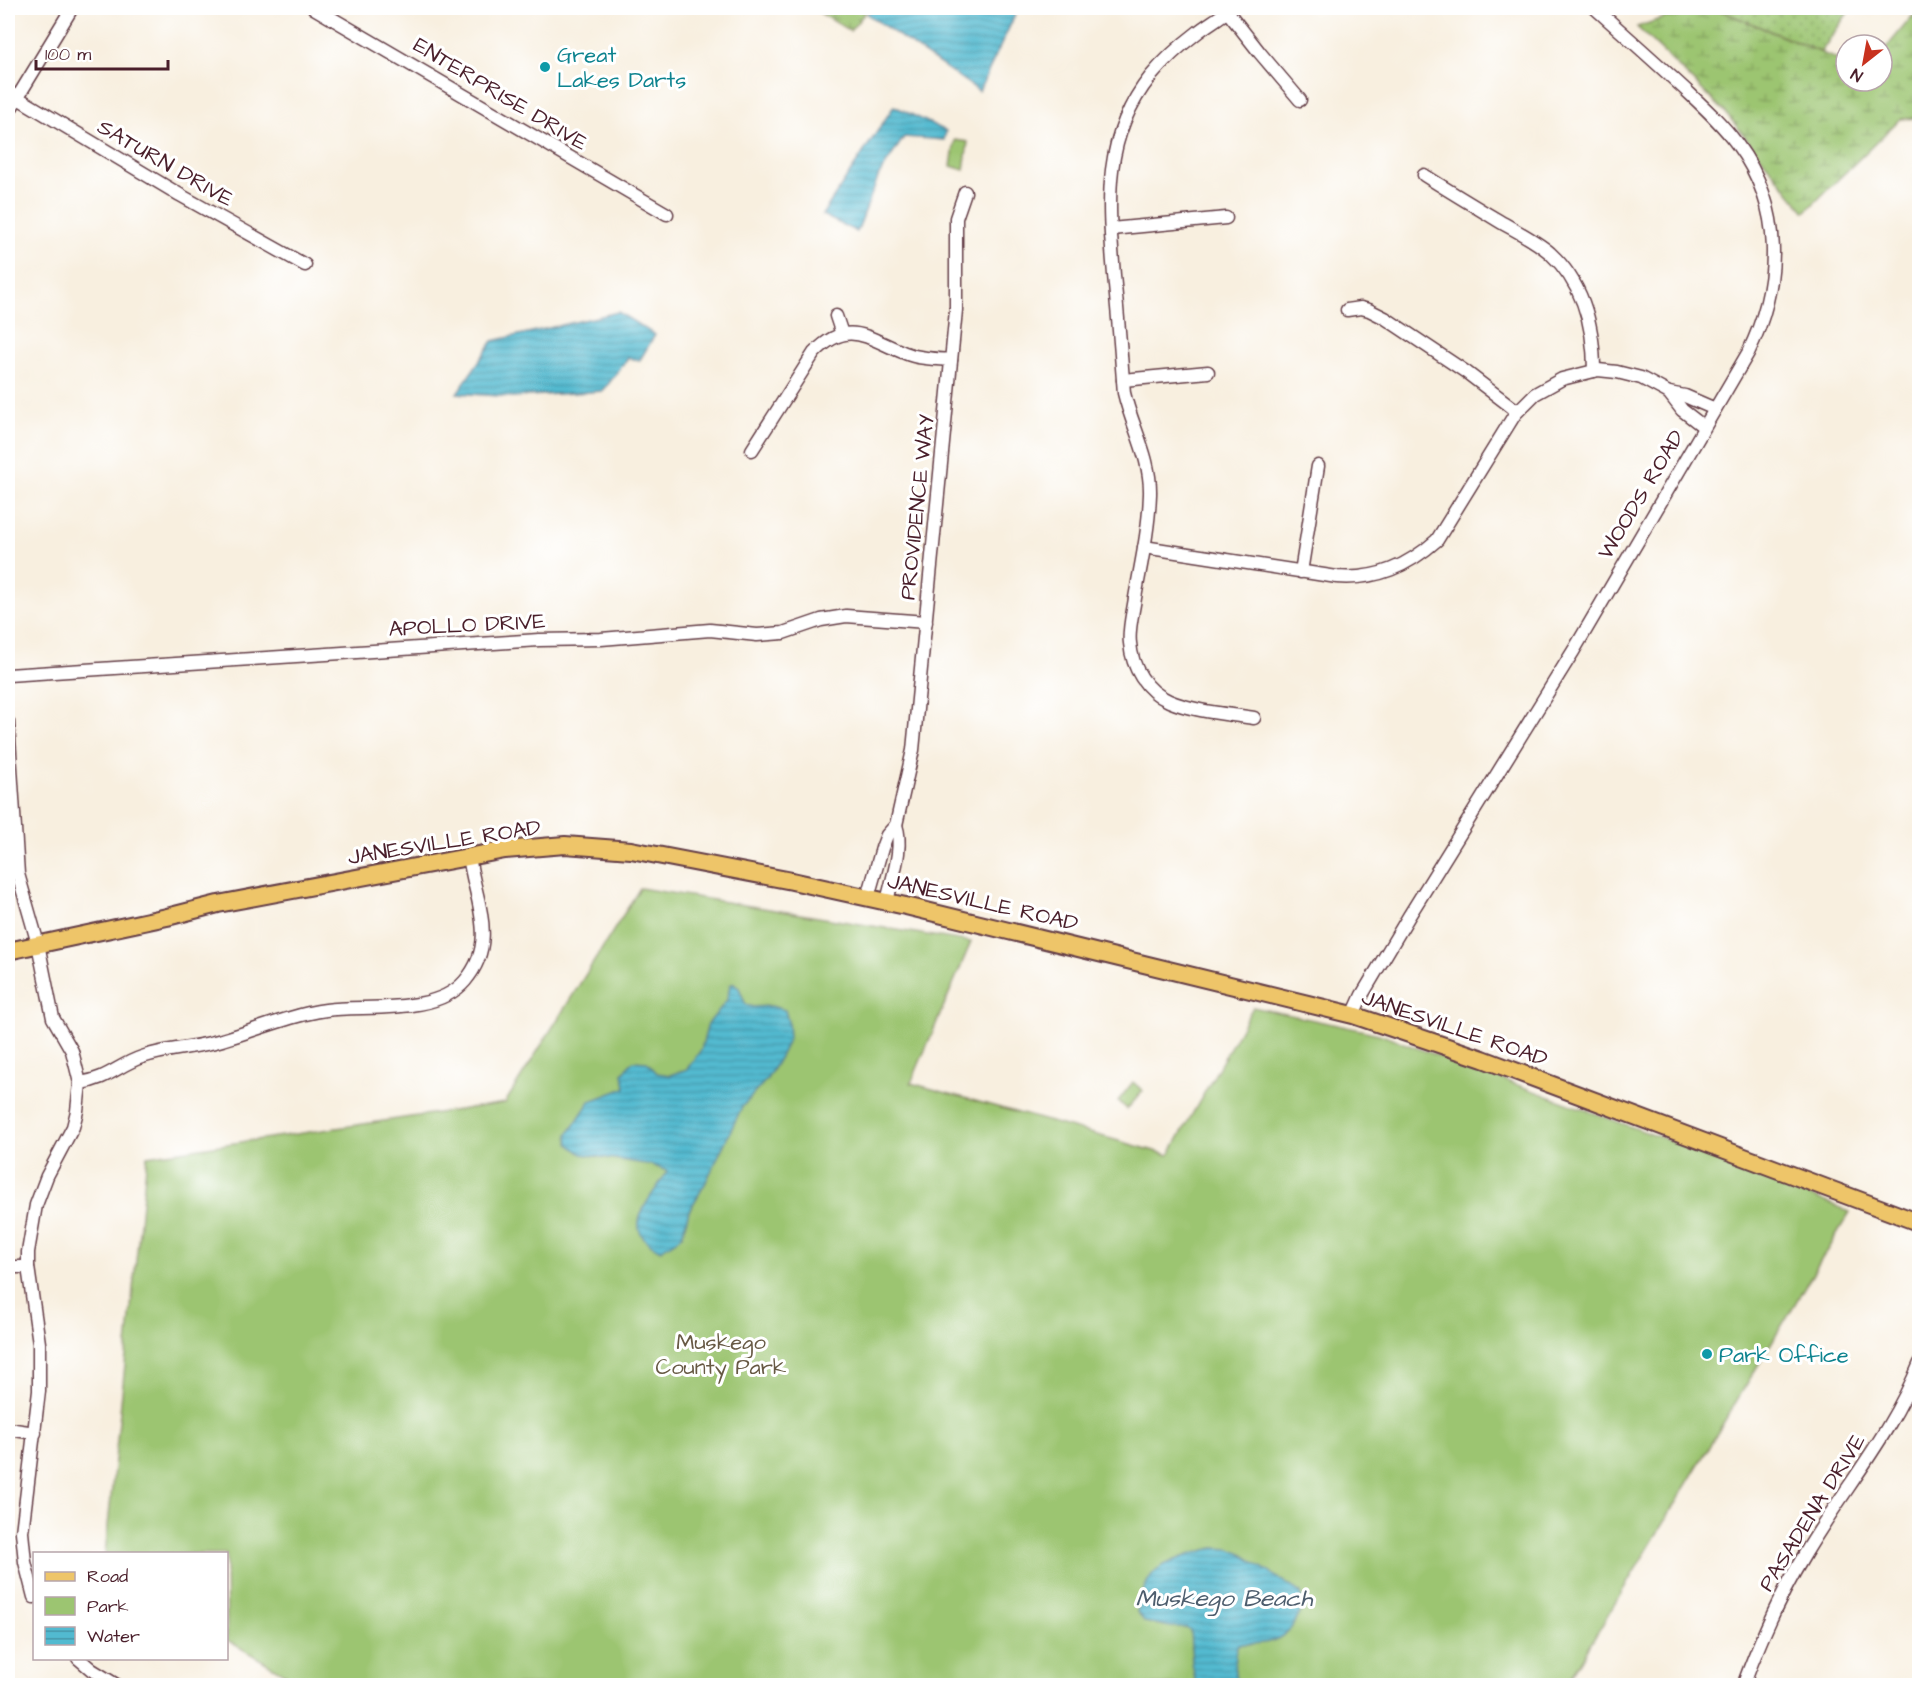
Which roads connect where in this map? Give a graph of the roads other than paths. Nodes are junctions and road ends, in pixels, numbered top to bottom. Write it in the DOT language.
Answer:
graph roads {
  1 [pos="72,8"];
  2 [pos="314,8"];
  3 [pos="1595,8"];
  4 [pos="1229,9"];
  5 [pos="12,95"];
  6 [pos="1300,100"];
  7 [pos="8,113"];
  8 [pos="1424,176"];
  9 [pos="965,192"];
  10 [pos="667,214"];
  11 [pos="1226,218"];
  12 [pos="1111,229"];
  13 [pos="305,265"];
  14 [pos="1347,310"];
  15 [pos="836,316"];
  16 [pos="842,334"];
  17 [pos="951,360"];
  18 [pos="1594,370"];
  19 [pos="1208,372"];
  20 [pos="1123,380"];
  21 [pos="1669,393"];
  22 [pos="1715,410"];
  23 [pos="1517,411"];
  24 [pos="1704,427"];
  25 [pos="752,450"];
  26 [pos="1318,466"];
  27 [pos="1144,547"];
  28 [pos="1300,572"];
  29 [pos="926,622"];
  30 [pos="8,675"];
  31 [pos="1254,718"];
  32 [pos="8,722"];
  33 [pos="896,825"];
  34 [pos="469,856"];
  35 [pos="868,897"];
  36 [pos="887,902"];
  37 [pos="38,944"];
  38 [pos="8,951"];
  39 [pos="1353,1015"];
  40 [pos="80,1083"];
  41 [pos="1920,1223"];
  42 [pos="8,1267"];
  43 [pos="28,1267"];
  44 [pos="1920,1363"];
  45 [pos="8,1429"];
  46 [pos="35,1433"];
  47 [pos="33,1592"];
  48 [pos="79,1660"];
  49 [pos="118,1686"];
  50 [pos="1743,1686"];
  1 -- 5 [label="street"];
  2 -- 10 [label="street, ENTERPRISE DRIVE"];
  3 -- 22 [label="street, WOODS ROAD"];
  4 -- 6 [label="street"];
  4 -- 12 [label="street"];
  5 -- 7 [label="street"];
  5 -- 13 [label="street, SATURN DRIVE"];
  8 -- 18 [label="street"];
  9 -- 17 [label="street, PROVIDENCE WAY"];
  11 -- 12 [label="street"];
  12 -- 20 [label="street"];
  14 -- 23 [label="street"];
  15 -- 16 [label="street"];
  16 -- 17 [label="street"];
  16 -- 25 [label="street"];
  17 -- 29 [label="street, PROVIDENCE WAY"];
  18 -- 21 [label="street"];
  18 -- 23 [label="street"];
  19 -- 20 [label="street"];
  20 -- 27 [label="street"];
  21 -- 22 [label="street"];
  21 -- 24 [label="street"];
  22 -- 24 [label="street, WOODS ROAD"];
  23 -- 28 [label="street"];
  24 -- 39 [label="street, WOODS ROAD"];
  26 -- 28 [label="street"];
  27 -- 28 [label="street"];
  27 -- 31 [label="street"];
  29 -- 30 [label="street, APOLLO DRIVE"];
  29 -- 33 [label="street, PROVIDENCE WAY"];
  32 -- 37 [label="street"];
  33 -- 35 [label="street, PROVIDENCE WAY"];
  33 -- 36 [label="street, PROVIDENCE WAY"];
  34 -- 35 [label="main road, JANESVILLE ROAD"];
  34 -- 37 [label="main road, JANESVILLE ROAD"];
  34 -- 40 [label="street"];
  35 -- 36 [label="main road, JANESVILLE ROAD"];
  36 -- 39 [label="main road, JANESVILLE ROAD"];
  37 -- 38 [label="main road, JANESVILLE ROAD"];
  37 -- 40 [label="street"];
  39 -- 41 [label="main road, JANESVILLE ROAD"];
  40 -- 43 [label="street"];
  42 -- 43 [label="street"];
  43 -- 46 [label="street"];
  44 -- 50 [label="street, PASADENA DRIVE"];
  45 -- 46 [label="street"];
  46 -- 47 [label="street"];
  48 -- 49 [label="street"];
}
